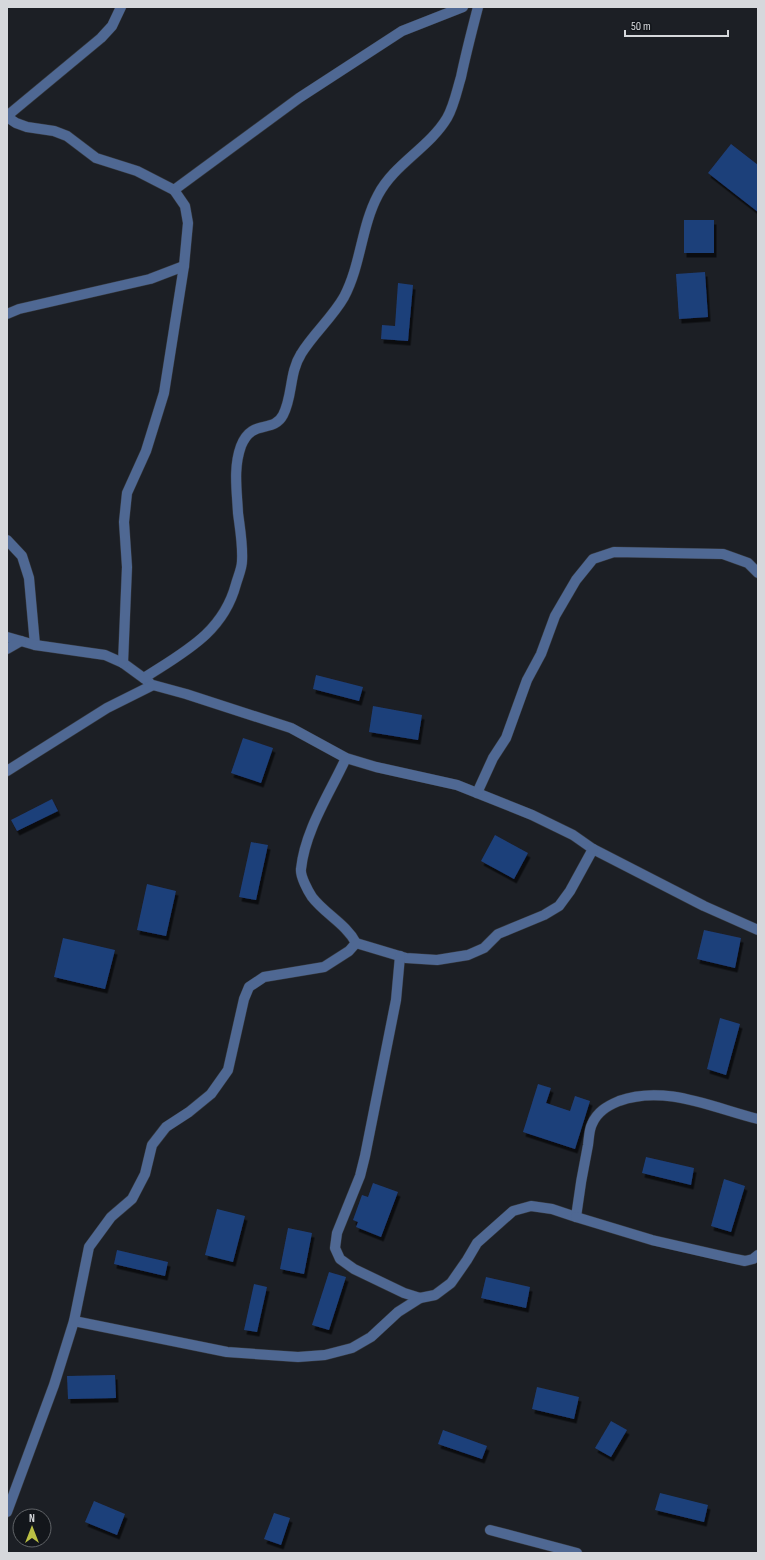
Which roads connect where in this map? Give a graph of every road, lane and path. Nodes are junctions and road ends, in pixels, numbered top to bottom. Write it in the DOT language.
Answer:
graph roads {
  1 [pos="121,7"];
  2 [pos="463,7"];
  3 [pos="478,7"];
  4 [pos="7,116"];
  5 [pos="174,190"];
  6 [pos="184,266"];
  7 [pos="7,314"];
  8 [pos="7,540"];
  9 [pos="758,573"];
  10 [pos="7,637"];
  11 [pos="21,641"];
  12 [pos="35,645"];
  13 [pos="7,649"];
  14 [pos="123,663"];
  15 [pos="144,678"];
  16 [pos="153,685"];
  17 [pos="346,758"];
  18 [pos="7,772"];
  19 [pos="478,793"];
  20 [pos="593,849"];
  21 [pos="758,930"];
  22 [pos="356,943"];
  23 [pos="400,956"];
  24 [pos="758,1119"];
  25 [pos="576,1217"];
  26 [pos="758,1255"];
  27 [pos="420,1298"];
  28 [pos="74,1321"];
  29 [pos="7,1512"];
  30 [pos="490,1530"];
  31 [pos="577,1553"];
  1 -- 4 [label="street"];
  2 -- 5 [label="street"];
  3 -- 15 [label="street"];
  4 -- 5 [label="street"];
  5 -- 6 [label="street"];
  6 -- 7 [label="street"];
  6 -- 14 [label="street"];
  8 -- 12 [label="street"];
  9 -- 19 [label="street"];
  10 -- 11 [label="street"];
  11 -- 12 [label="street"];
  11 -- 13 [label="street"];
  12 -- 14 [label="street"];
  14 -- 15 [label="street"];
  15 -- 16 [label="street"];
  16 -- 17 [label="street"];
  16 -- 18 [label="street"];
  17 -- 19 [label="street"];
  17 -- 22 [label="street"];
  19 -- 20 [label="street"];
  20 -- 21 [label="street"];
  20 -- 23 [label="street"];
  22 -- 23 [label="street"];
  22 -- 28 [label="street"];
  23 -- 27 [label="street"];
  24 -- 25 [label="street"];
  25 -- 26 [label="street"];
  25 -- 27 [label="street"];
  27 -- 28 [label="street"];
  28 -- 29 [label="street"];
  30 -- 31 [label="street"];
}
